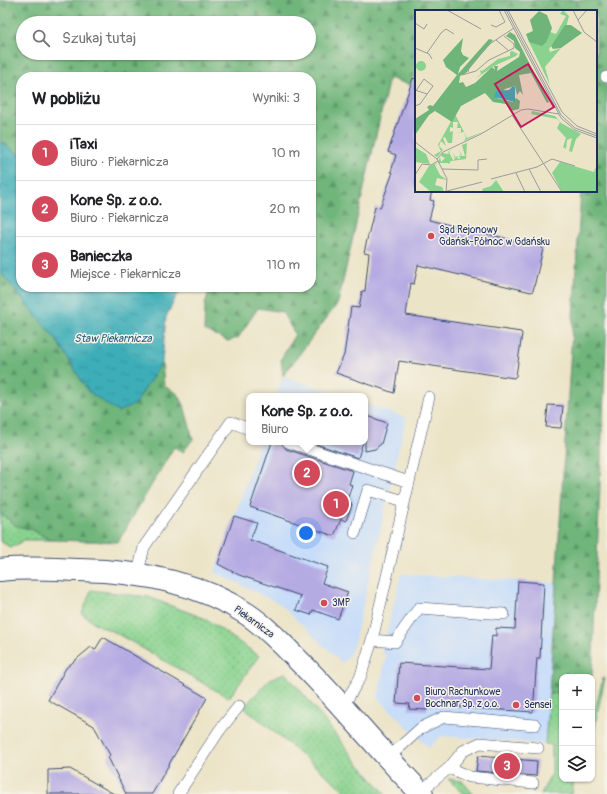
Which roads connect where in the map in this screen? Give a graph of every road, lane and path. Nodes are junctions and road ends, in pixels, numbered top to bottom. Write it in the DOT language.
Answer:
graph roads {
  1 [pos="429,397"];
  2 [pos="246,428"];
  3 [pos="297,445"];
  4 [pos="409,482"];
  5 [pos="404,501"];
  6 [pos="355,534"];
  7 [pos="0,570"];
  8 [pos="138,573"];
  9 [pos="504,614"];
  10 [pos="372,640"];
  11 [pos="239,706"];
  12 [pos="343,706"];
  13 [pos="535,724"];
  14 [pos="538,748"];
  15 [pos="389,758"];
  16 [pos="449,768"];
  17 [pos="533,783"];
  18 [pos="421,793"];
  19 [pos="178,794"];
  1 -- 4 [label="lane"];
  2 -- 8 [label="lane"];
  3 -- 4 [label="lane"];
  4 -- 5 [label="lane"];
  5 -- 6 [label="lane"];
  5 -- 10 [label="lane"];
  7 -- 8 [label="street, Piekarnicza"];
  8 -- 12 [label="street, Piekarnicza"];
  9 -- 10 [label="lane"];
  10 -- 12 [label="lane"];
  11 -- 19 [label="lane"];
  12 -- 15 [label="street, Piekarnicza"];
  13 -- 15 [label="lane"];
  14 -- 16 [label="lane"];
  15 -- 18 [label="street, Piekarnicza"];
  16 -- 17 [label="lane"];
  16 -- 18 [label="lane"];
}
